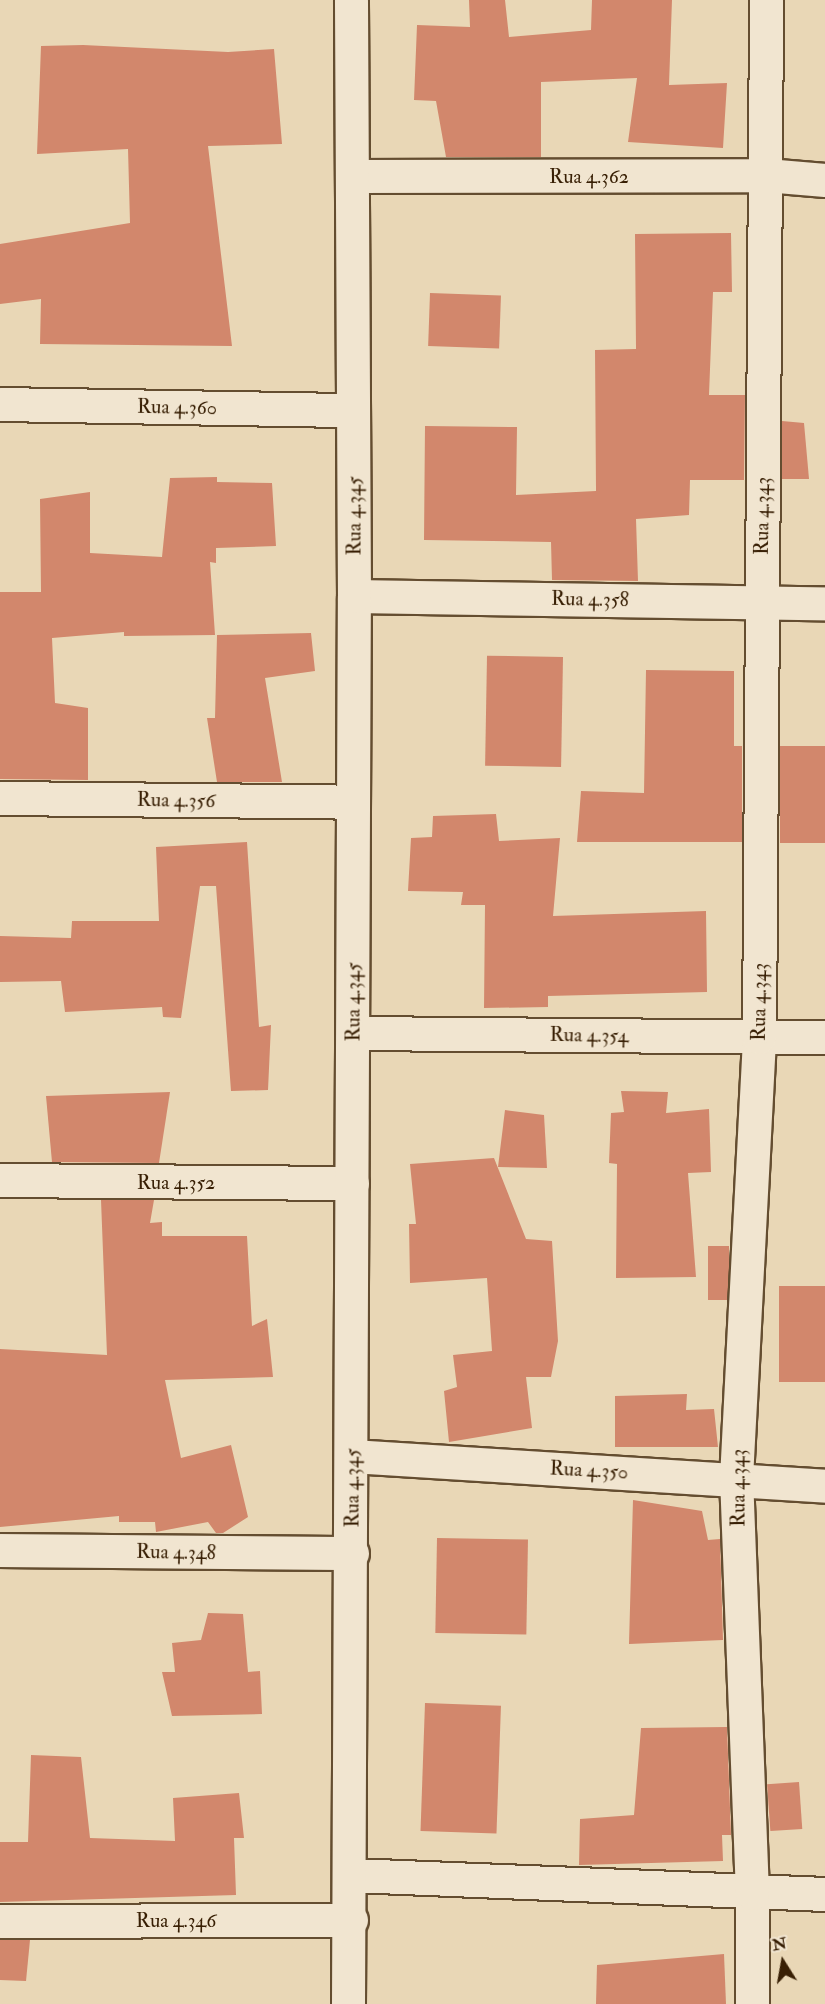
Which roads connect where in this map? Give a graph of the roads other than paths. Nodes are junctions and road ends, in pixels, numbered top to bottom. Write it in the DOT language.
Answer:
graph roads {
  1 [pos="351,0"];
  2 [pos="766,0"];
  3 [pos="766,175"];
  4 [pos="353,176"];
  5 [pos="825,180"];
  6 [pos="0,404"];
  7 [pos="353,410"];
  8 [pos="354,596"];
  9 [pos="761,602"];
  10 [pos="825,603"];
  11 [pos="0,798"];
  12 [pos="353,802"];
  13 [pos="353,1033"];
  14 [pos="759,1037"];
  15 [pos="825,1037"];
  16 [pos="0,1180"];
  17 [pos="352,1183"];
  18 [pos="352,1456"];
  19 [pos="736,1478"];
  20 [pos="825,1486"];
  21 [pos="0,1550"];
  22 [pos="352,1554"];
  23 [pos="352,1875"];
  24 [pos="752,1893"];
  25 [pos="825,1894"];
  26 [pos="351,1920"];
  27 [pos="0,1921"];
  28 [pos="348,2004"];
  29 [pos="752,2004"];
  1 -- 4 [label="street, Rua 4.345"];
  2 -- 3 [label="street, Rua 4.343"];
  3 -- 4 [label="street, Rua 4.362"];
  3 -- 5 [label="street, Rua 4.362"];
  3 -- 9 [label="street, Rua 4.343"];
  4 -- 7 [label="street, Rua 4.345"];
  6 -- 7 [label="street, Rua 4.360"];
  7 -- 8 [label="street, Rua 4.345"];
  8 -- 9 [label="street, Rua 4.358"];
  8 -- 12 [label="street, Rua 4.345"];
  9 -- 10 [label="street, Rua 4.358"];
  9 -- 14 [label="street, Rua 4.343"];
  11 -- 12 [label="street, Rua 4.356"];
  12 -- 13 [label="street, Rua 4.345"];
  13 -- 14 [label="street, Rua 4.354"];
  13 -- 17 [label="street, Rua 4.345"];
  14 -- 15 [label="street, Rua 4.354"];
  14 -- 19 [label="street, Rua 4.343"];
  16 -- 17 [label="street, Rua 4.352"];
  17 -- 18 [label="street, Rua 4.345"];
  18 -- 19 [label="street, Rua 4.350"];
  18 -- 22 [label="street, Rua 4.345"];
  19 -- 20 [label="street, Rua 4.350"];
  19 -- 24 [label="street, Rua 4.343"];
  21 -- 22 [label="street, Rua 4.348"];
  22 -- 23 [label="street, Rua 4.345"];
  23 -- 24 [label="street"];
  23 -- 26 [label="street, Rua 4.345"];
  24 -- 25 [label="street"];
  24 -- 29 [label="street, Rua 4.343"];
  26 -- 27 [label="street, Rua 4.346"];
  26 -- 28 [label="street, Rua 4.345"];
}
